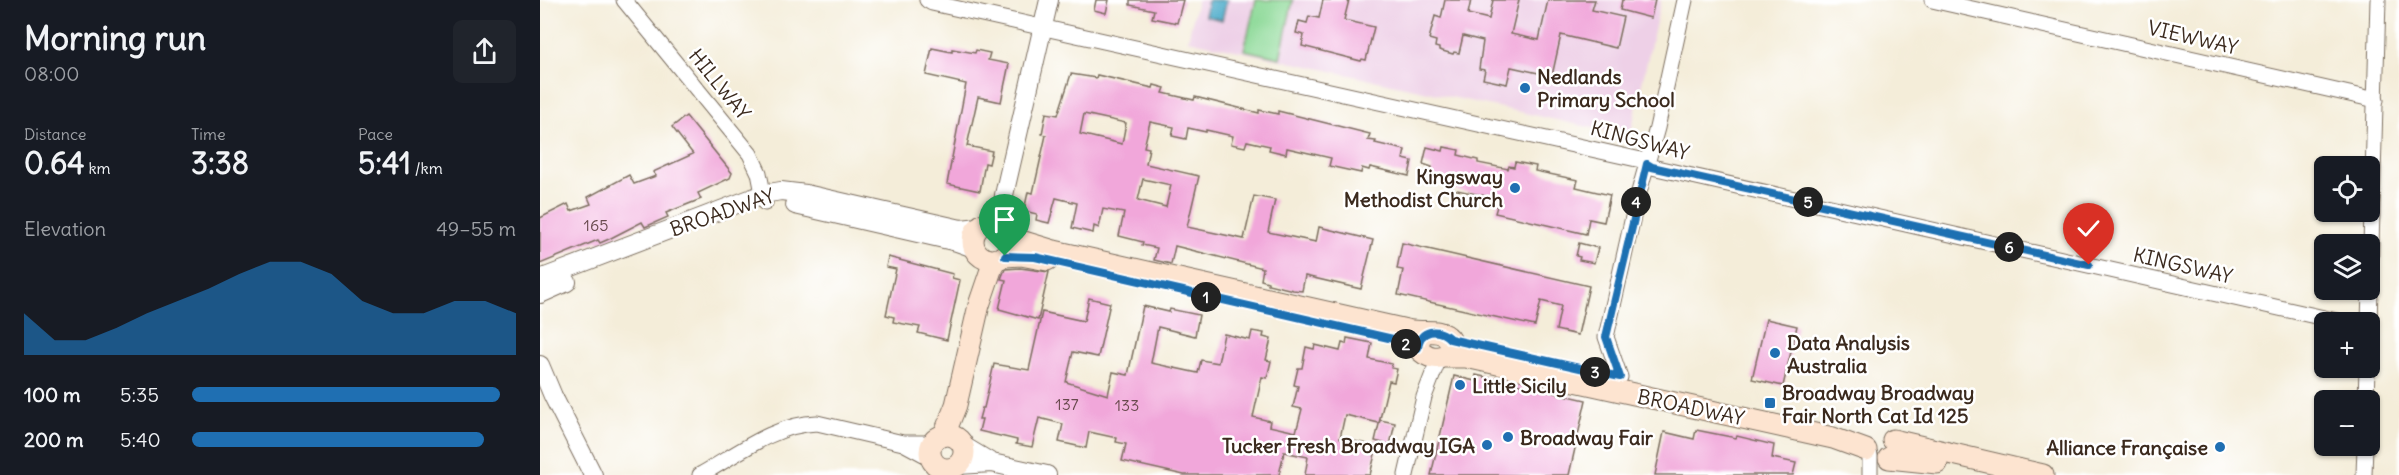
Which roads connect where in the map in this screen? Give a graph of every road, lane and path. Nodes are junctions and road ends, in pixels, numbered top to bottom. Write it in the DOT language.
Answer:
graph roads {
  1 [pos="624,0"];
  2 [pos="927,0"];
  3 [pos="1049,0"];
  4 [pos="1685,0"];
  5 [pos="1932,0"];
  6 [pos="2378,0"];
  7 [pos="1042,27"];
  8 [pos="2376,100"];
  9 [pos="1647,164"];
  10 [pos="764,198"];
  11 [pos="2372,234"];
  12 [pos="992,241"];
  13 [pos="540,279"];
  14 [pos="540,294"];
  15 [pos="2314,316"];
  16 [pos="1434,348"];
  17 [pos="540,365"];
  18 [pos="1620,377"];
  19 [pos="540,378"];
  20 [pos="553,396"];
  21 [pos="1878,456"];
  22 [pos="2365,456"];
  23 [pos="944,457"];
  24 [pos="593,475"];
  25 [pos="700,475"];
  26 [pos="1047,475"];
  27 [pos="1406,475"];
  28 [pos="1993,475"];
  29 [pos="2043,475"];
  30 [pos="2364,475"];
  1 -- 10 [label="street, HILLWAY"];
  2 -- 7 [label="street, KINGSWAY"];
  3 -- 7 [label="street"];
  4 -- 9 [label="street"];
  5 -- 8 [label="street, VIEWWAY"];
  6 -- 8 [label="street"];
  7 -- 9 [label="street, KINGSWAY"];
  7 -- 12 [label="street"];
  8 -- 11 [label="street"];
  9 -- 15 [label="street, KINGSWAY"];
  9 -- 18 [label="street"];
  10 -- 12 [label="street, BROADWAY"];
  10 -- 13 [label="street, BROADWAY"];
  10 -- 14 [label="street, BROADWAY"];
  12 -- 16 [label="main road, BROADWAY"];
  12 -- 23 [label="main road"];
  16 -- 18 [label="main road, BROADWAY"];
  16 -- 21 [label="main road, BROADWAY"];
  16 -- 27 [label="street"];
  17 -- 20 [label="street"];
  18 -- 21 [label="main road, BROADWAY"];
  19 -- 20 [label="street"];
  20 -- 24 [label="street"];
  21 -- 28 [label="main road, BROADWAY"];
  21 -- 29 [label="main road, BROADWAY"];
  22 -- 30 [label="street"];
  23 -- 25 [label="street"];
  23 -- 26 [label="street"];
}
